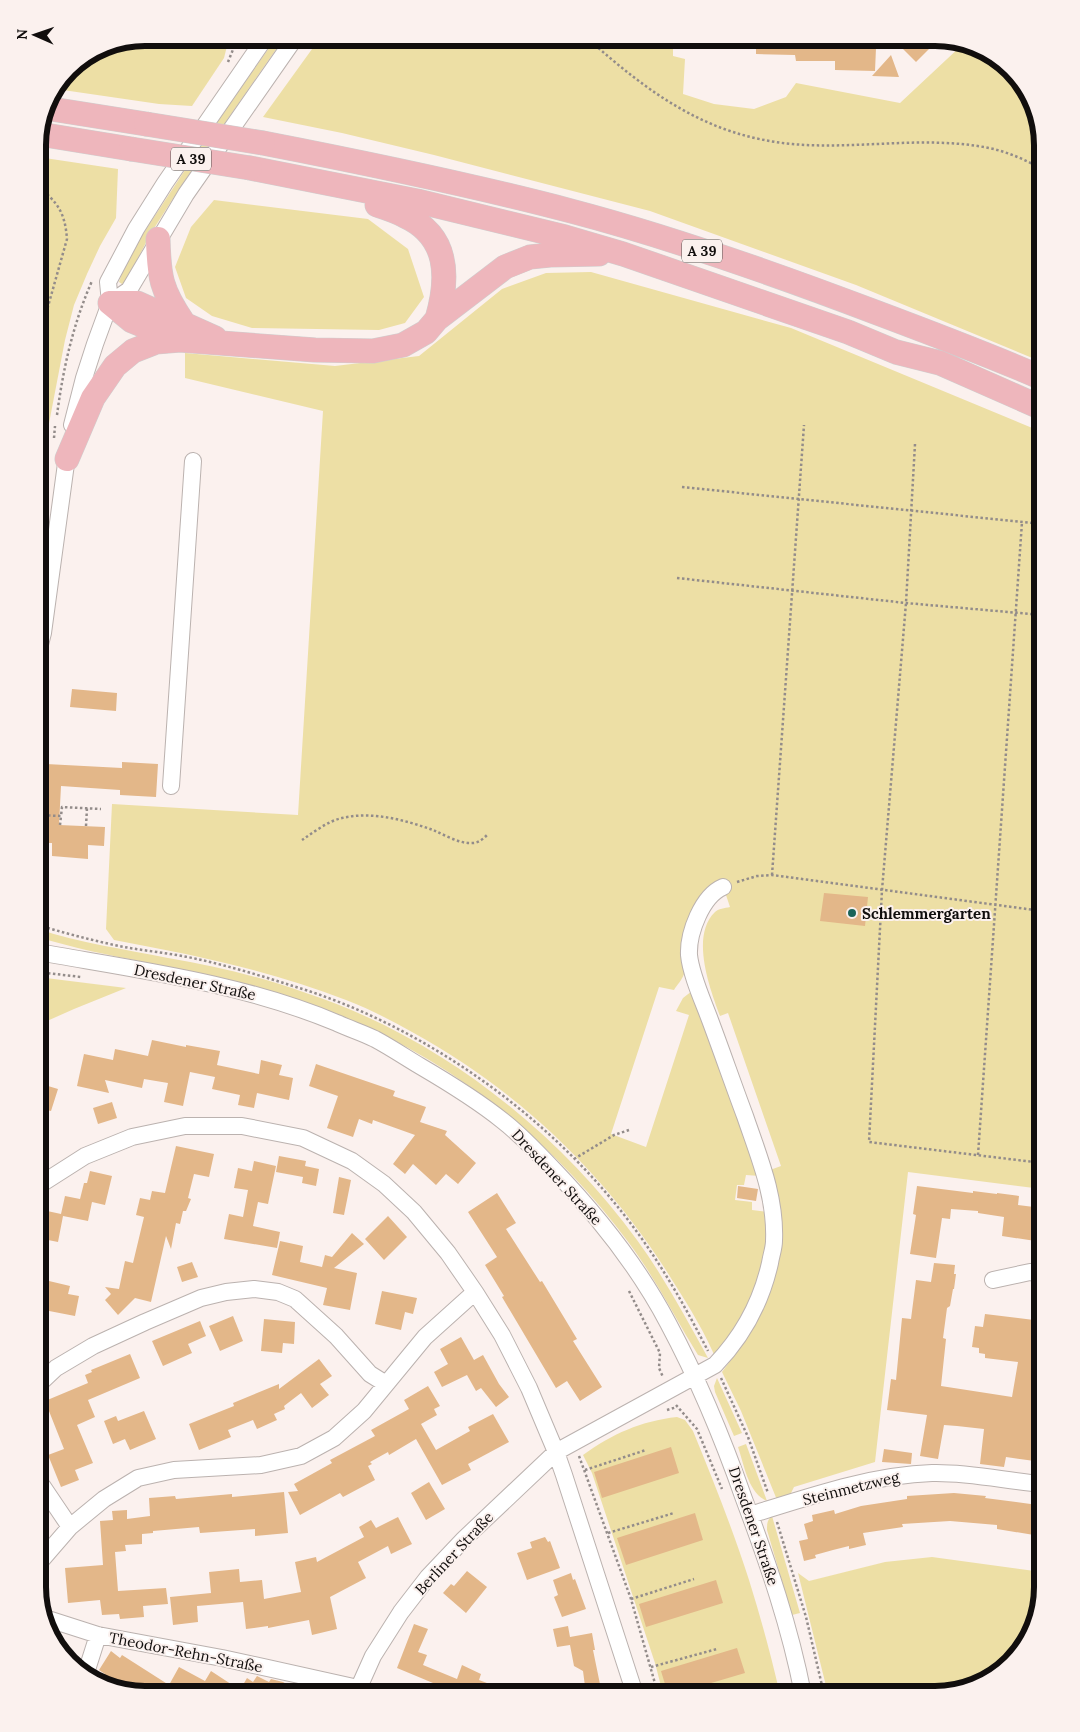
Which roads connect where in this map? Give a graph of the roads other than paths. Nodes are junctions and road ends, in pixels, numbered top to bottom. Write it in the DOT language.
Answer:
graph roads {
  1 [pos="260,46"];
  2 [pos="289,46"];
  3 [pos="53,109"];
  4 [pos="47,135"];
  5 [pos="308,179"];
  6 [pos="158,239"];
  7 [pos="623,254"];
  8 [pos="110,303"];
  9 [pos="438,319"];
  10 [pos="181,331"];
  11 [pos="1034,374"];
  12 [pos="1034,404"];
  13 [pos="67,459"];
  14 [pos="193,461"];
  15 [pos="46,611"];
  16 [pos="171,786"];
  17 [pos="723,887"];
  18 [pos="46,953"];
  19 [pos="46,1181"];
  20 [pos="1034,1273"];
  21 [pos="993,1280"];
  22 [pos="475,1292"];
  23 [pos="694,1376"];
  24 [pos="46,1377"];
  25 [pos="386,1384"];
  26 [pos="556,1452"];
  27 [pos="1034,1483"];
  28 [pos="46,1491"];
  29 [pos="750,1515"];
  30 [pos="70,1527"];
  31 [pos="46,1555"];
  32 [pos="51,1620"];
  33 [pos="98,1635"];
  34 [pos="88,1667"];
  35 [pos="337,1686"];
  36 [pos="364,1686"];
  37 [pos="632,1686"];
  38 [pos="801,1686"];
  1 -- 8 [label="street"];
  2 -- 6 [label="street"];
  3 -- 11 [label="highway, A 39, bridge"];
  4 -- 5 [label="highway, A 39, bridge"];
  5 -- 7 [label="highway, A 39"];
  5 -- 9 [label="highway"];
  6 -- 8 [label="street"];
  6 -- 10 [label="highway"];
  7 -- 9 [label="highway"];
  7 -- 12 [label="highway, A 39"];
  8 -- 10 [label="highway"];
  8 -- 13 [label="street"];
  9 -- 10 [label="highway"];
  10 -- 13 [label="highway"];
  13 -- 15 [label="street"];
  14 -- 16 [label="street"];
  17 -- 23 [label="street, Berliner Straße"];
  18 -- 23 [label="street, Dresdener Straße"];
  19 -- 22 [label="street"];
  20 -- 21 [label="street"];
  22 -- 25 [label="street"];
  22 -- 26 [label="street"];
  23 -- 26 [label="street, Berliner Straße"];
  23 -- 29 [label="street, Dresdener Straße"];
  24 -- 25 [label="street"];
  25 -- 30 [label="street"];
  26 -- 36 [label="street, Berliner Straße"];
  26 -- 37 [label="street"];
  27 -- 29 [label="street, Steinmetzweg"];
  28 -- 30 [label="street"];
  29 -- 38 [label="street, Dresdener Straße"];
  30 -- 31 [label="street"];
  32 -- 33 [label="street, Theodor-Rehn-Straße"];
  33 -- 34 [label="street"];
  33 -- 35 [label="street, Theodor-Rehn-Straße"];
}
